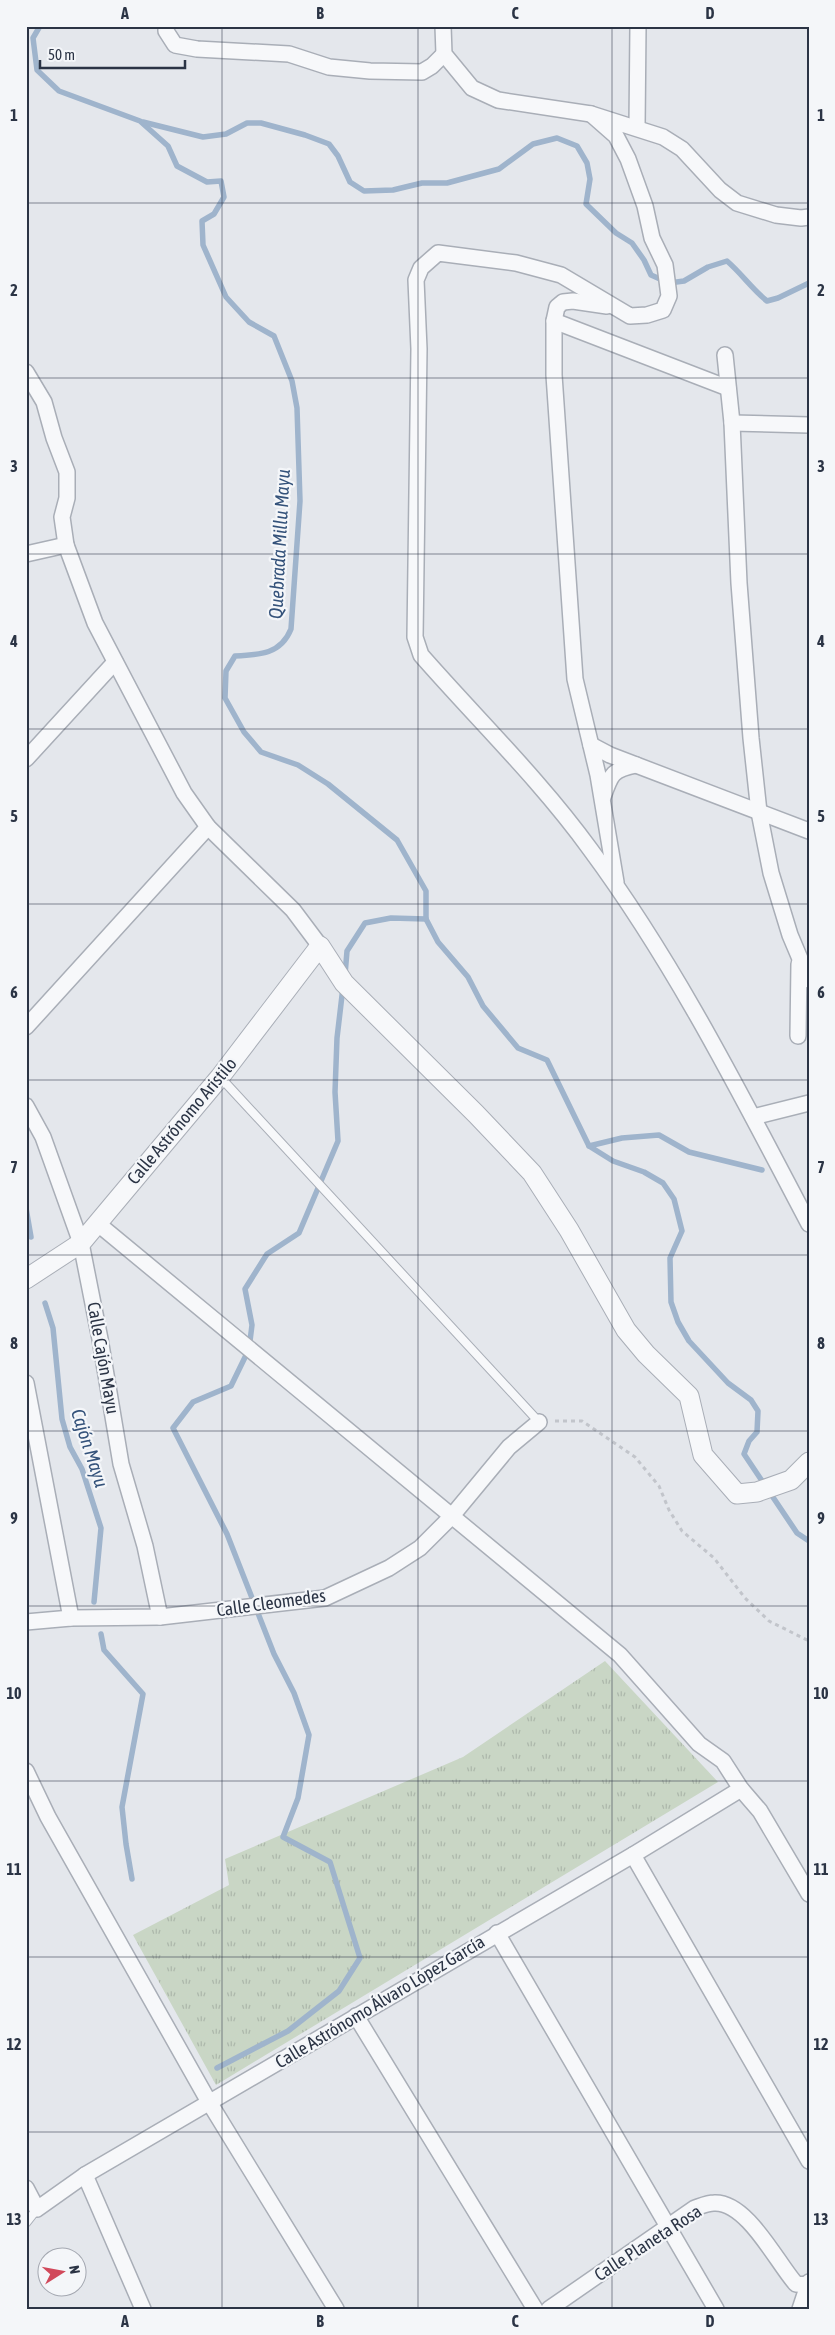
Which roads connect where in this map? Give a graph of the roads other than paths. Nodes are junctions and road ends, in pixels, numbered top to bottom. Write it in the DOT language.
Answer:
graph roads {
  1 [pos="166,26"];
  2 [pos="443,26"];
  3 [pos="638,26"];
  4 [pos="444,54"];
  5 [pos="592,114"];
  6 [pos="637,127"];
  7 [pos="809,217"];
  8 [pos="613,307"];
  9 [pos="554,321"];
  10 [pos="725,355"];
  11 [pos="26,372"];
  12 [pos="728,388"];
  13 [pos="732,423"];
  14 [pos="809,425"];
  15 [pos="66,545"];
  16 [pos="26,554"];
  17 [pos="115,662"];
  18 [pos="591,745"];
  19 [pos="26,759"];
  20 [pos="636,765"];
  21 [pos="602,799"];
  22 [pos="759,812"];
  23 [pos="208,827"];
  24 [pos="809,832"];
  25 [pos="619,892"];
  26 [pos="320,946"];
  27 [pos="800,960"];
  28 [pos="809,980"];
  29 [pos="26,1027"];
  30 [pos="798,1036"];
  31 [pos="220,1077"];
  32 [pos="809,1103"];
  33 [pos="26,1106"];
  34 [pos="753,1117"];
  35 [pos="97,1224"];
  36 [pos="809,1224"];
  37 [pos="81,1243"];
  38 [pos="26,1279"];
  39 [pos="26,1383"];
  40 [pos="539,1422"];
  41 [pos="809,1462"];
  42 [pos="450,1517"];
  43 [pos="160,1617"];
  44 [pos="71,1618"];
  45 [pos="26,1622"];
  46 [pos="26,1771"];
  47 [pos="741,1789"];
  48 [pos="633,1855"];
  49 [pos="809,1894"];
  50 [pos="497,1933"];
  51 [pos="356,2016"];
  52 [pos="209,2102"];
  53 [pos="809,2162"];
  54 [pos="86,2175"];
  55 [pos="26,2188"];
  56 [pos="37,2209"];
  57 [pos="26,2223"];
  58 [pos="668,2226"];
  59 [pos="808,2283"];
  60 [pos="143,2309"];
  61 [pos="336,2309"];
  62 [pos="535,2309"];
  63 [pos="549,2309"];
  64 [pos="716,2309"];
  65 [pos="800,2309"];
  1 -- 4 [label="street"];
  2 -- 4 [label="street"];
  3 -- 6 [label="street"];
  4 -- 5 [label="street"];
  5 -- 6 [label="street"];
  5 -- 8 [label="street"];
  6 -- 7 [label="street"];
  8 -- 9 [label="street"];
  8 -- 25 [label="street"];
  9 -- 12 [label="street"];
  9 -- 18 [label="street"];
  10 -- 12 [label="street"];
  11 -- 15 [label="street"];
  12 -- 13 [label="street"];
  13 -- 14 [label="street"];
  13 -- 22 [label="street"];
  15 -- 16 [label="street"];
  15 -- 17 [label="street"];
  17 -- 19 [label="street"];
  17 -- 23 [label="street"];
  18 -- 20 [label="street"];
  18 -- 21 [label="street"];
  20 -- 21 [label="street"];
  20 -- 22 [label="street"];
  21 -- 25 [label="street"];
  22 -- 24 [label="street"];
  22 -- 27 [label="street"];
  23 -- 26 [label="street"];
  23 -- 29 [label="street"];
  25 -- 34 [label="street"];
  26 -- 31 [label="street, Calle Astrónomo Aristilo"];
  26 -- 41 [label="street"];
  27 -- 28 [label="street"];
  27 -- 30 [label="street"];
  31 -- 35 [label="street, Calle Astrónomo Aristilo"];
  31 -- 40 [label="lane"];
  32 -- 34 [label="street"];
  33 -- 37 [label="street, Calle Cajón Mayu"];
  34 -- 36 [label="street"];
  35 -- 37 [label="street, Calle Astrónomo Aristilo"];
  35 -- 42 [label="street"];
  37 -- 38 [label="street, Calle Astrónomo Aristilo"];
  37 -- 43 [label="street, Calle Cajón Mayu"];
  39 -- 44 [label="street"];
  40 -- 42 [label="street, Calle Cleomedes"];
  42 -- 43 [label="street, Calle Cleomedes"];
  42 -- 47 [label="street"];
  43 -- 44 [label="street, Calle Cleomedes"];
  44 -- 45 [label="street, Calle Cleomedes"];
  46 -- 52 [label="street"];
  47 -- 48 [label="street, Calle Astrónomo Álvaro López García"];
  47 -- 49 [label="street"];
  48 -- 50 [label="street, Calle Astrónomo Álvaro López García"];
  48 -- 53 [label="street"];
  50 -- 51 [label="street, Calle Astrónomo Álvaro López García"];
  50 -- 58 [label="street"];
  51 -- 52 [label="street, Calle Astrónomo Álvaro López García"];
  51 -- 62 [label="street"];
  52 -- 54 [label="street, Calle Astrónomo Álvaro López García"];
  52 -- 61 [label="street"];
  54 -- 56 [label="street, Calle Astrónomo Álvaro López García"];
  54 -- 60 [label="street"];
  55 -- 56 [label="street"];
  56 -- 57 [label="lane, Calle Astrónomo Álvaro López García"];
  58 -- 59 [label="street, Calle Planeta Rosa"];
  58 -- 63 [label="street, Calle Planeta Rosa"];
  58 -- 64 [label="street"];
  59 -- 65 [label="street"];
}
